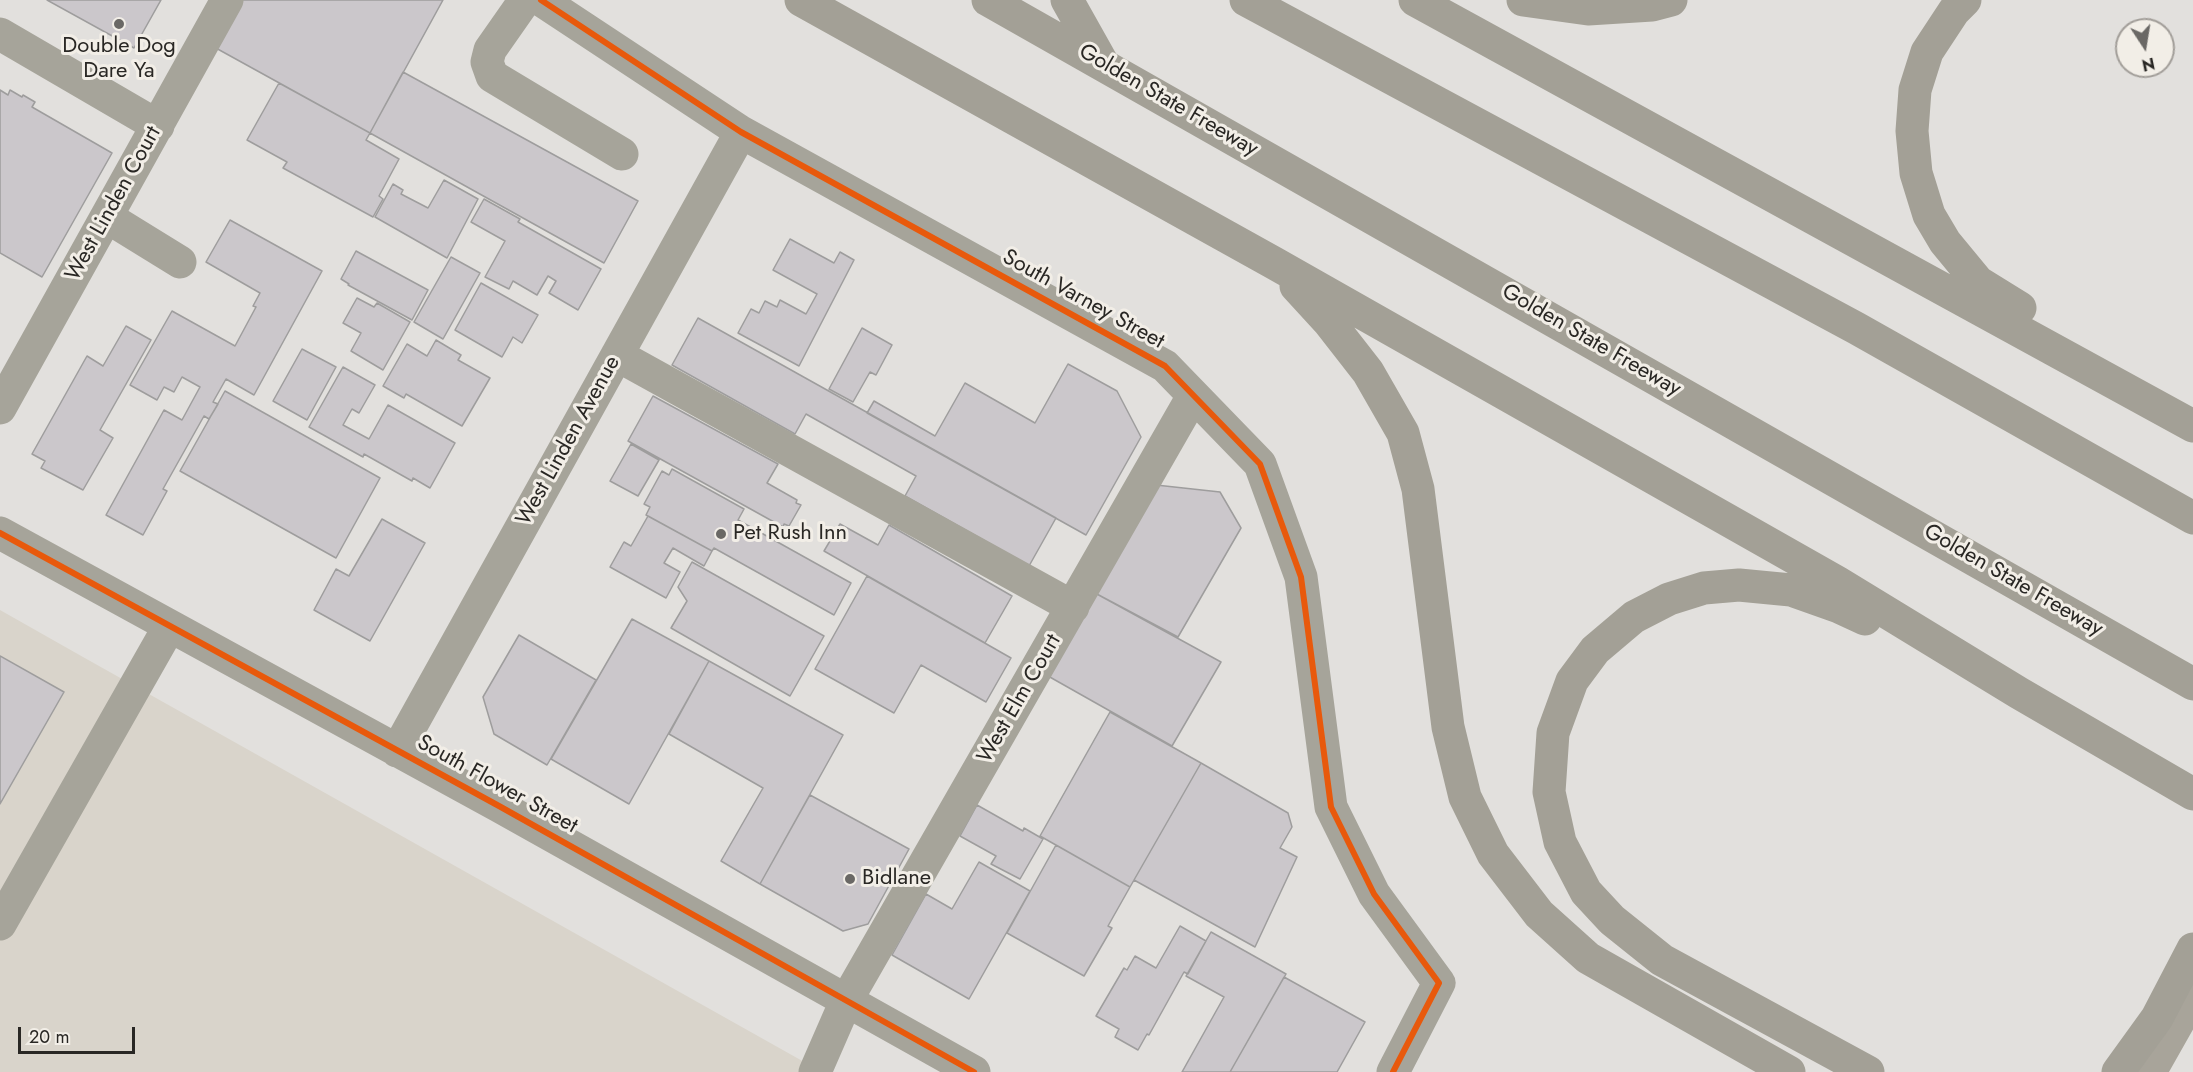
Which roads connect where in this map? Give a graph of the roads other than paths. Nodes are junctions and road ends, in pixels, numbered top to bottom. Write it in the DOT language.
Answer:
graph roads {
  1 [pos="227,0"];
  2 [pos="525,0"];
  3 [pos="541,0"];
  4 [pos="801,0"];
  5 [pos="988,0"];
  6 [pos="1067,0"];
  7 [pos="1246,0"];
  8 [pos="1415,0"];
  9 [pos="1523,0"];
  10 [pos="1671,0"];
  11 [pos="1965,0"];
  12 [pos="0,34"];
  13 [pos="1103,64"];
  14 [pos="158,126"];
  15 [pos="741,132"];
  16 [pos="622,154"];
  17 [pos="107,217"];
  18 [pos="180,262"];
  19 [pos="1274,263"];
  20 [pos="617,355"];
  21 [pos="2134,394"];
  22 [pos="1192,396"];
  23 [pos="0,408"];
  24 [pos="2193,426"];
  25 [pos="2193,518"];
  26 [pos="0,533"];
  27 [pos="1073,607"];
  28 [pos="168,627"];
  29 [pos="2193,684"];
  30 [pos="2019,693"];
  31 [pos="397,751"];
  32 [pos="2193,794"];
  33 [pos="0,924"];
  34 [pos="2193,950"];
  35 [pos="2193,996"];
  36 [pos="846,1000"];
  37 [pos="815,1072"];
  38 [pos="974,1072"];
  39 [pos="1393,1072"];
  40 [pos="1789,1072"];
  41 [pos="1868,1072"];
  42 [pos="2118,1072"];
  43 [pos="2150,1072"];
  1 -- 14 [label="street, West Linden Court"];
  2 -- 16 [label="street"];
  3 -- 15 [label="street, South Varney Street"];
  4 -- 19 [label="highway"];
  5 -- 13 [label="highway, Golden State Freeway"];
  6 -- 13 [label="highway"];
  7 -- 25 [label="highway"];
  8 -- 21 [label="highway"];
  9 -- 10 [label="highway"];
  11 -- 21 [label="highway"];
  12 -- 14 [label="street"];
  13 -- 29 [label="highway, Golden State Freeway"];
  14 -- 17 [label="street, West Linden Court"];
  15 -- 20 [label="street, West Linden Avenue"];
  15 -- 22 [label="street, South Varney Street"];
  17 -- 18 [label="street"];
  17 -- 23 [label="street, West Linden Court"];
  19 -- 30 [label="highway"];
  19 -- 40 [label="highway"];
  20 -- 27 [label="street"];
  20 -- 31 [label="street, West Linden Avenue"];
  21 -- 24 [label="highway"];
  22 -- 27 [label="street, West Elm Court"];
  22 -- 39 [label="street, South Varney Street"];
  26 -- 28 [label="street, South Flower Street"];
  27 -- 36 [label="street, West Elm Court"];
  28 -- 31 [label="street, South Flower Street"];
  28 -- 33 [label="street"];
  30 -- 32 [label="highway"];
  30 -- 41 [label="highway"];
  31 -- 36 [label="street, South Flower Street"];
  34 -- 42 [label="highway"];
  35 -- 43 [label="main road"];
  36 -- 37 [label="street, West Elm Court"];
  36 -- 38 [label="street, South Flower Street"];
}
